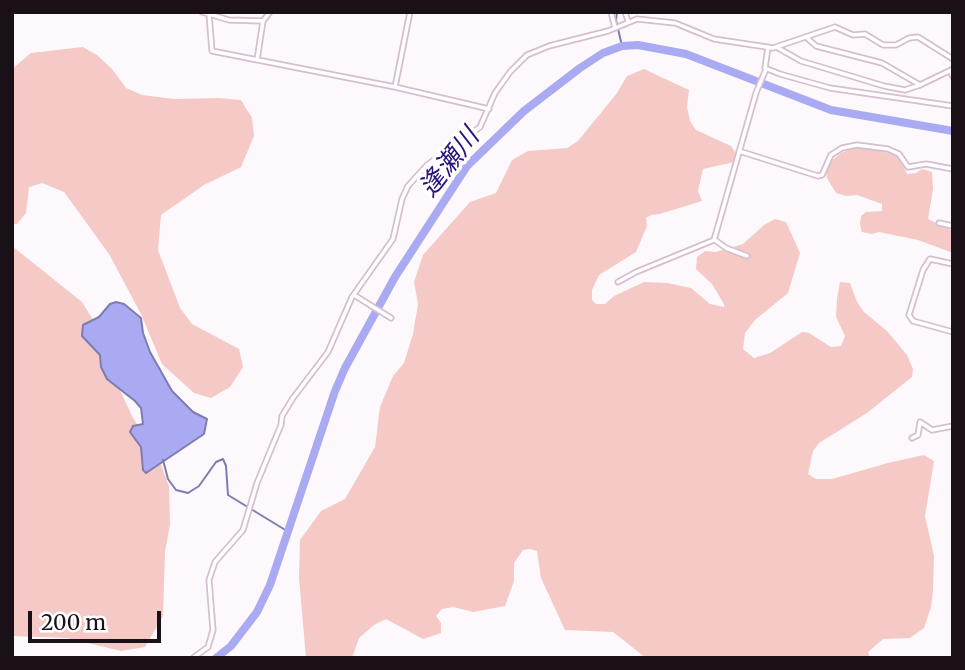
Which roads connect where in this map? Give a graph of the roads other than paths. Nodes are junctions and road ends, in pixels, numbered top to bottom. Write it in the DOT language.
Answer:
graph roads {
  1 [pos="202,12"];
  2 [pos="270,12"];
  3 [pos="410,12"];
  4 [pos="611,12"];
  5 [pos="625,12"];
  6 [pos="209,14"];
  7 [pos="263,20"];
  8 [pos="628,21"];
  9 [pos="616,27"];
  10 [pos="806,37"];
  11 [pos="768,47"];
  12 [pos="777,47"];
  13 [pos="953,59"];
  14 [pos="257,60"];
  15 [pos="951,70"];
  16 [pos="765,71"];
  17 [pos="953,77"];
  18 [pos="920,85"];
  19 [pos="395,87"];
  20 [pos="891,88"];
  21 [pos="890,97"];
  22 [pos="953,106"];
  23 [pos="489,109"];
  24 [pos="739,151"];
  25 [pos="953,169"];
  26 [pos="939,223"];
  27 [pos="953,226"];
  28 [pos="714,240"];
  29 [pos="747,256"];
  30 [pos="953,264"];
  31 [pos="618,282"];
  32 [pos="354,295"];
  33 [pos="391,318"];
  34 [pos="953,331"];
  35 [pos="953,426"];
  36 [pos="912,438"];
  37 [pos="193,658"];
  1 -- 6 [label="street"];
  2 -- 7 [label="street"];
  3 -- 19 [label="street"];
  4 -- 9 [label="street"];
  5 -- 8 [label="street"];
  6 -- 7 [label="street"];
  6 -- 14 [label="street"];
  7 -- 14 [label="street"];
  8 -- 9 [label="street"];
  8 -- 11 [label="street"];
  9 -- 23 [label="street"];
  10 -- 12 [label="street"];
  10 -- 13 [label="street"];
  10 -- 18 [label="street"];
  11 -- 12 [label="street"];
  11 -- 16 [label="street"];
  12 -- 20 [label="street"];
  14 -- 19 [label="street"];
  15 -- 17 [label="street"];
  15 -- 18 [label="street"];
  16 -- 21 [label="street"];
  16 -- 24 [label="street"];
  18 -- 20 [label="street"];
  19 -- 23 [label="street"];
  20 -- 21 [label="street"];
  21 -- 22 [label="street"];
  23 -- 32 [label="street"];
  24 -- 25 [label="street"];
  24 -- 28 [label="street"];
  26 -- 27 [label="street"];
  28 -- 29 [label="street"];
  28 -- 31 [label="street"];
  30 -- 34 [label="street"];
  32 -- 33 [label="street"];
  32 -- 37 [label="street"];
  35 -- 36 [label="street"];
}
